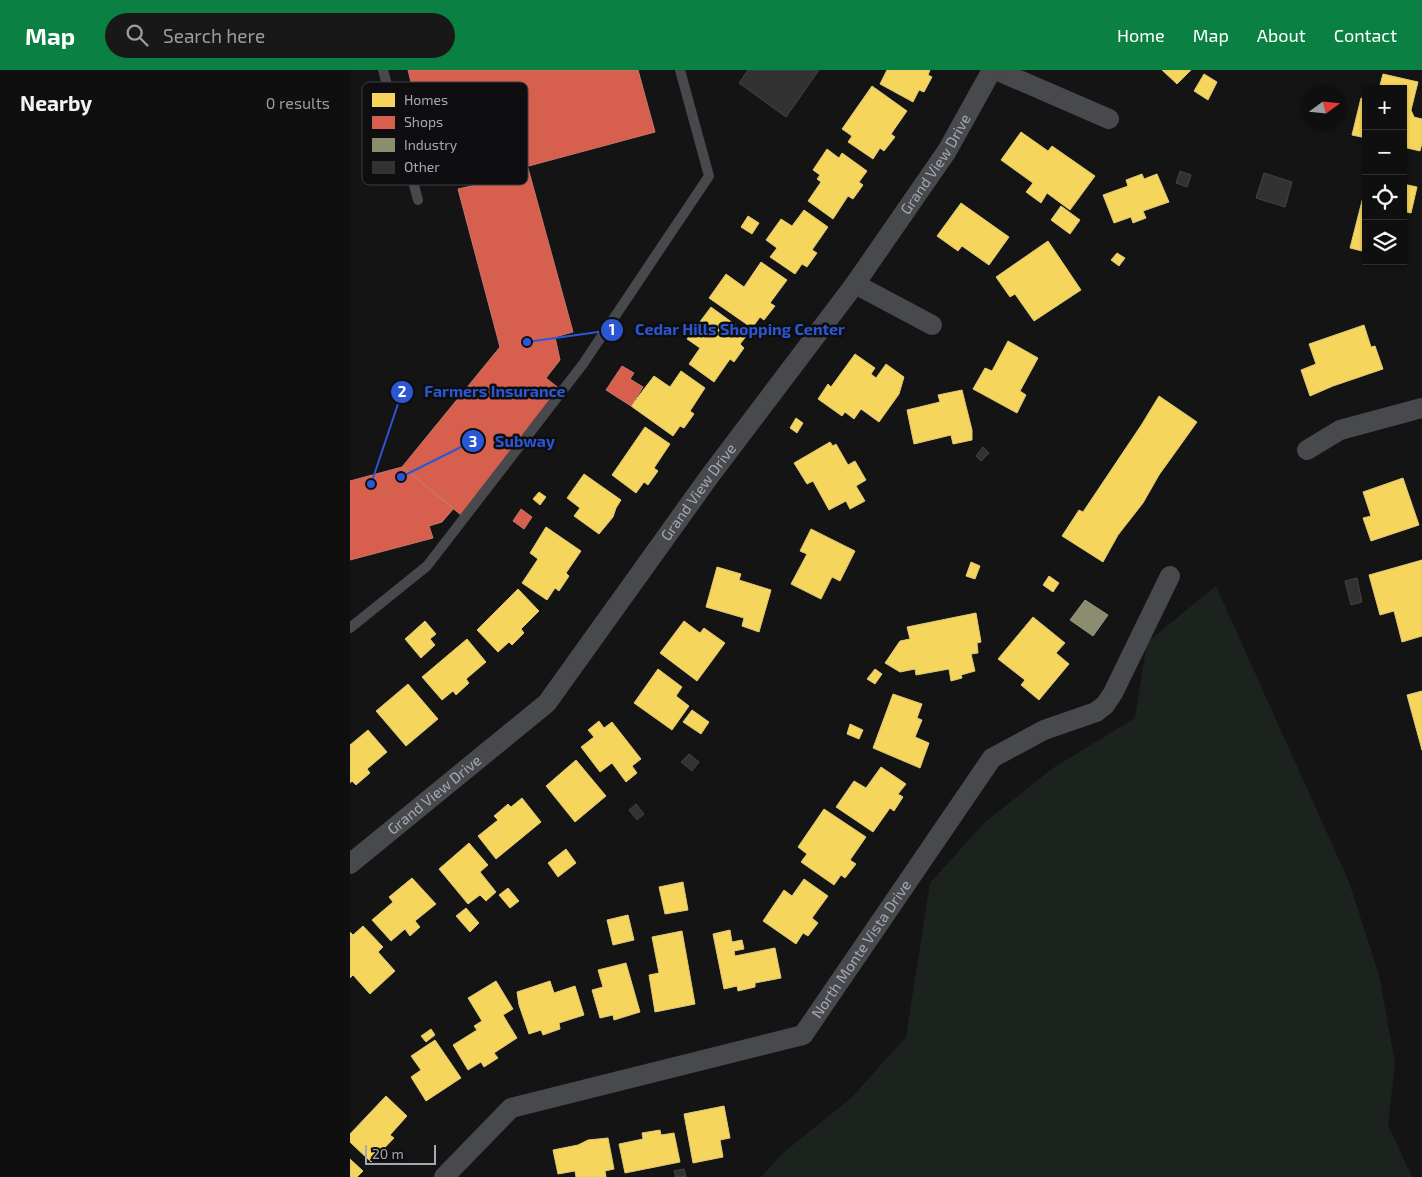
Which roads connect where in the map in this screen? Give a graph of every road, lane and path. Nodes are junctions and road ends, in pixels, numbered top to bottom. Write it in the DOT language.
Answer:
graph roads {
  1 [pos="680,70"];
  2 [pos="992,70"];
  3 [pos="996,70"];
  4 [pos="1109,119"];
  5 [pos="414,185"];
  6 [pos="418,200"];
  7 [pos="855,284"];
  8 [pos="932,325"];
  9 [pos="1422,408"];
  10 [pos="1307,450"];
  11 [pos="1170,576"];
  12 [pos="350,628"];
  13 [pos="350,864"];
  14 [pos="444,1177"];
  1 -- 12 [label="lane"];
  2 -- 7 [label="street, Grand View Drive"];
  3 -- 4 [label="street"];
  5 -- 6 [label="lane"];
  7 -- 8 [label="street"];
  7 -- 13 [label="street, Grand View Drive"];
  9 -- 10 [label="street"];
  11 -- 14 [label="street, North Monte Vista Drive"];
}
